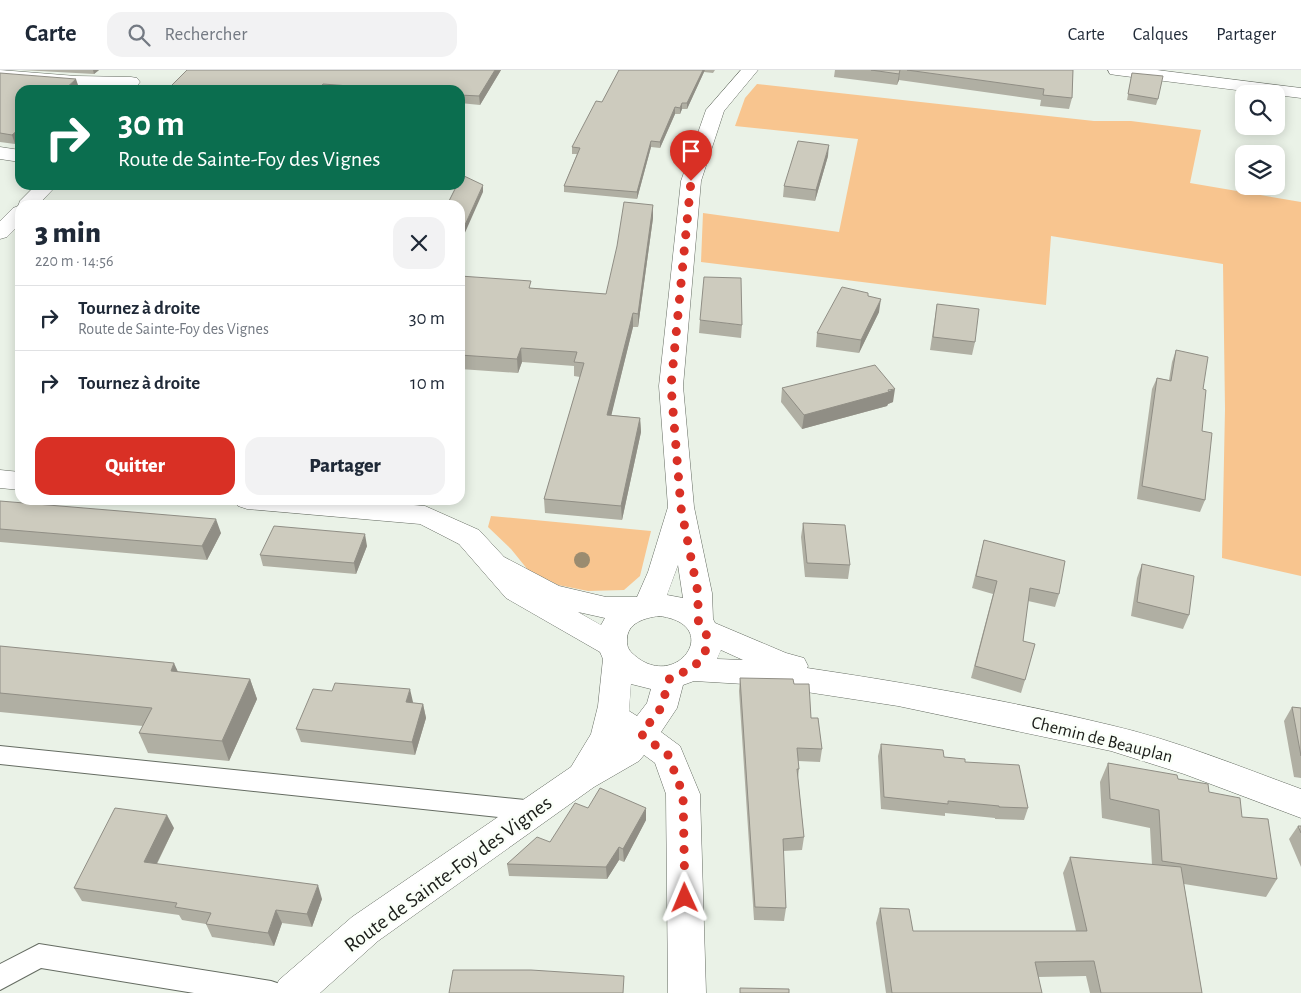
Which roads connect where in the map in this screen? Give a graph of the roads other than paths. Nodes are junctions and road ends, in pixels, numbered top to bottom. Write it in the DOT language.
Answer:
graph roads {
  1 [pos="750,70"];
  2 [pos="1116,70"];
  3 [pos="0,75"];
  4 [pos="131,81"];
  5 [pos="1301,93"];
  6 [pos="0,153"];
  7 [pos="15,155"];
  8 [pos="42,190"];
  9 [pos="32,200"];
  10 [pos="15,217"];
  11 [pos="0,233"];
  12 [pos="0,479"];
  13 [pos="15,480"];
  14 [pos="306,505"];
  15 [pos="681,508"];
  16 [pos="494,564"];
  17 [pos="643,607"];
  18 [pos="702,626"];
  19 [pos="615,652"];
  20 [pos="681,673"];
  21 [pos="898,694"];
  22 [pos="611,716"];
  23 [pos="641,734"];
  24 [pos="0,755"];
  25 [pos="582,777"];
  26 [pos="1301,804"];
  27 [pos="534,811"];
  28 [pos="0,978"];
  29 [pos="271,993"];
  30 [pos="292,993"];
  31 [pos="686,993"];
  1 -- 15 [label="street"];
  2 -- 5 [label="street"];
  3 -- 4 [label="street"];
  6 -- 7 [label="street"];
  8 -- 9 [label="street"];
  10 -- 11 [label="street"];
  12 -- 13 [label="street"];
  14 -- 16 [label="street"];
  15 -- 17 [label="street"];
  15 -- 18 [label="street"];
  16 -- 17 [label="street"];
  16 -- 19 [label="street"];
  17 -- 18 [label="street"];
  17 -- 19 [label="street"];
  18 -- 20 [label="street"];
  18 -- 21 [label="street, Chemin de Beauplan"];
  19 -- 20 [label="street"];
  19 -- 22 [label="street, Route de Sainte-Foy des Vignes"];
  20 -- 21 [label="street, Chemin de Beauplan"];
  20 -- 23 [label="street, Route de Sainte-Foy des Vignes"];
  21 -- 26 [label="street, Chemin de Beauplan"];
  22 -- 23 [label="street"];
  22 -- 25 [label="street, Route de Sainte-Foy des Vignes"];
  23 -- 25 [label="street, Route de Sainte-Foy des Vignes"];
  23 -- 31 [label="street"];
  24 -- 27 [label="lane"];
  25 -- 27 [label="street, Route de Sainte-Foy des Vignes"];
  27 -- 30 [label="street, Route de Sainte-Foy des Vignes"];
  28 -- 29 [label="lane"];
}
